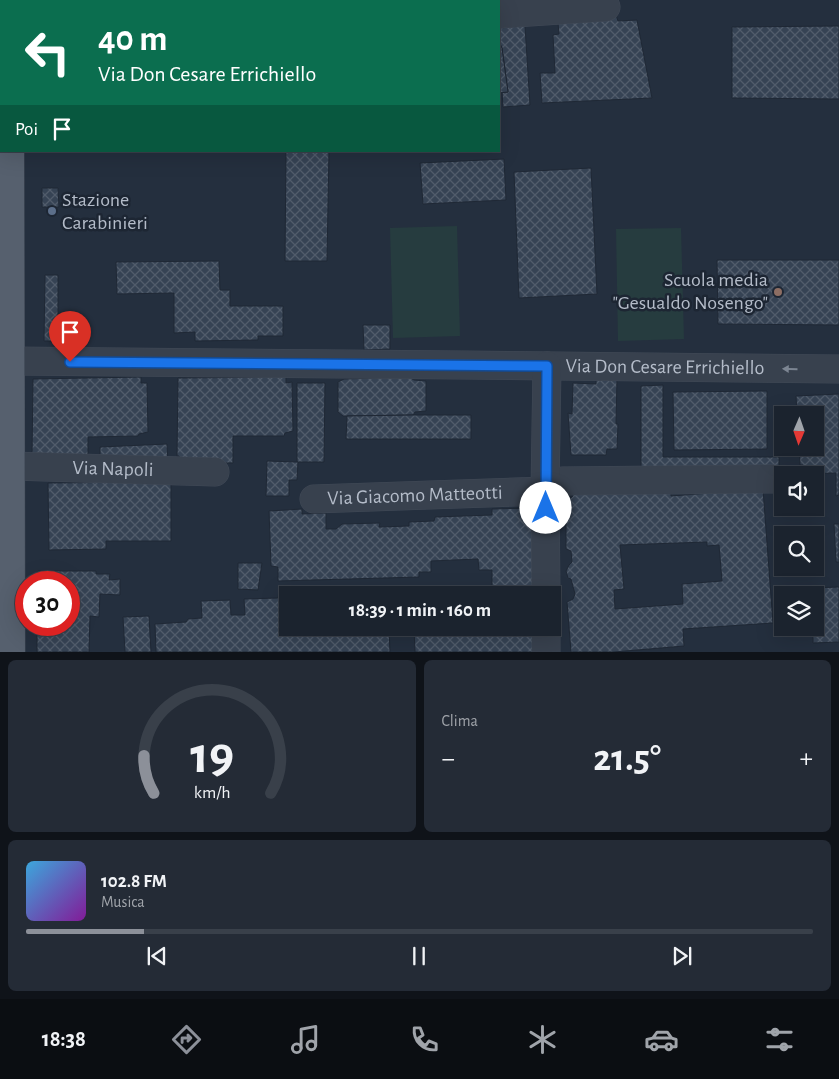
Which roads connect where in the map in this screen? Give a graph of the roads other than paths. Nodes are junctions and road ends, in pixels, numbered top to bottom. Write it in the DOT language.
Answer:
graph roads {
  1 [pos="606,7"];
  2 [pos="500,14"];
  3 [pos="10,152"];
  4 [pos="5,239"];
  5 [pos="11,361"];
  6 [pos="547,366"];
  7 [pos="839,369"];
  8 [pos="5,413"];
  9 [pos="11,466"];
  10 [pos="215,472"];
  11 [pos="773,479"];
  12 [pos="545,491"];
  13 [pos="314,499"];
  14 [pos="546,586"];
  15 [pos="6,601"];
  16 [pos="546,636"];
  17 [pos="11,652"];
  18 [pos="546,652"];
  1 -- 2 [label="street"];
  3 -- 4 [label="main road"];
  4 -- 5 [label="main road"];
  5 -- 6 [label="street, Via Don Cesare Errichiello"];
  5 -- 8 [label="main road"];
  7 -- 6 [label="street, Via Don Cesare Errichiello, one-way"];
  6 -- 12 [label="street"];
  8 -- 9 [label="main road"];
  9 -- 10 [label="street, Via Napoli"];
  9 -- 15 [label="main road"];
  11 -- 12 [label="street, Via Giacomo Matteotti"];
  12 -- 13 [label="street, Via Giacomo Matteotti"];
  12 -- 14 [label="street"];
  15 -- 17 [label="main road"];
  16 -- 18 [label="street"];
}
